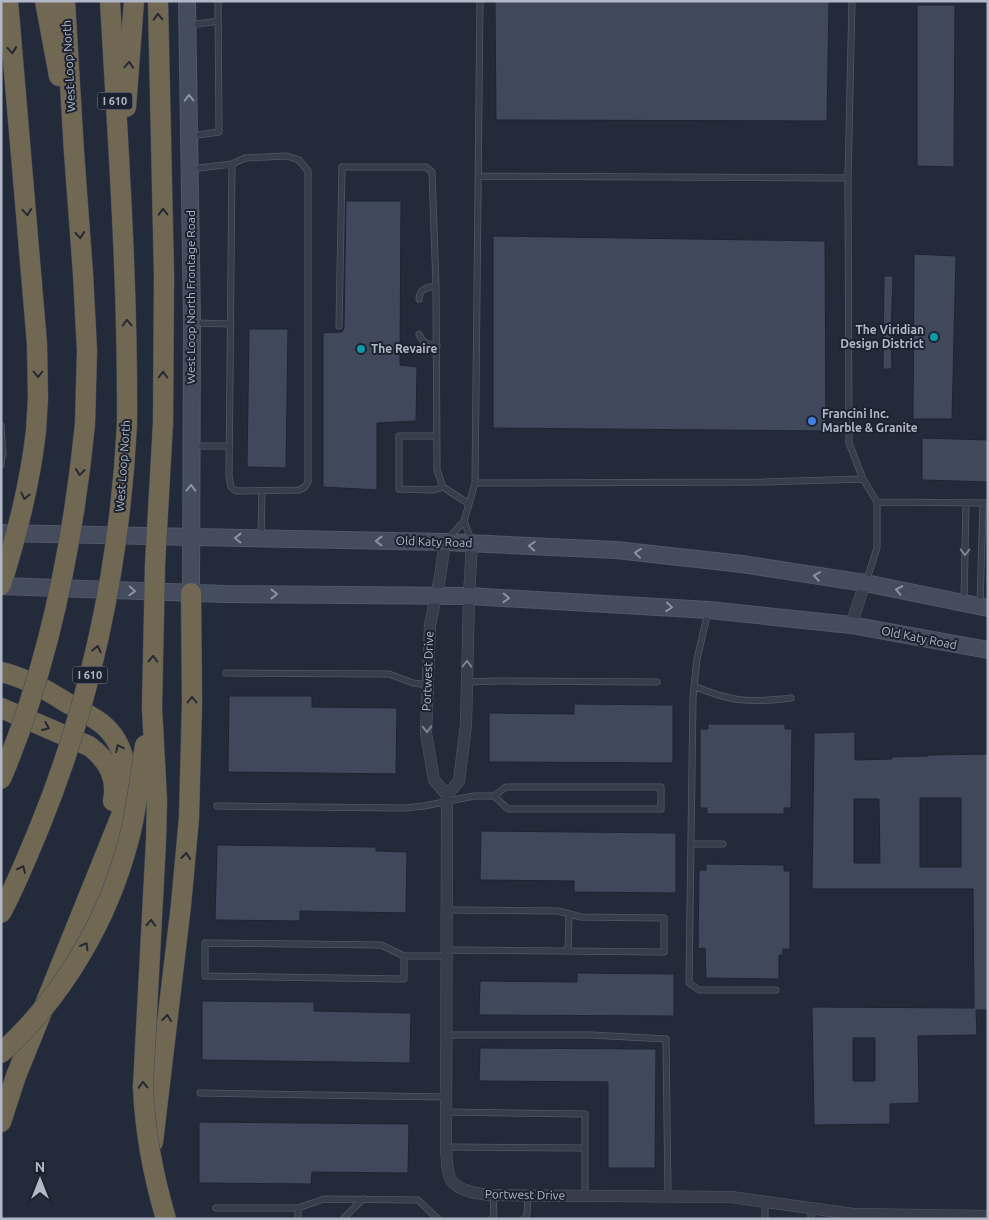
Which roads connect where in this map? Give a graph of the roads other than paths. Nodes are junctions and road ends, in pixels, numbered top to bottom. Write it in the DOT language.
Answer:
graph roads {
  1 [pos="8,1"];
  2 [pos="45,1"];
  3 [pos="65,1"];
  4 [pos="110,1"];
  5 [pos="134,1"];
  6 [pos="158,1"];
  7 [pos="187,1"];
  8 [pos="218,1"];
  9 [pos="480,1"];
  10 [pos="852,1"];
  11 [pos="218,22"];
  12 [pos="188,25"];
  13 [pos="190,136"];
  14 [pos="74,152"];
  15 [pos="232,164"];
  16 [pos="191,169"];
  17 [pos="478,176"];
  18 [pos="848,178"];
  19 [pos="121,201"];
  20 [pos="436,286"];
  21 [pos="419,299"];
  22 [pos="192,323"];
  23 [pos="231,324"];
  24 [pos="339,326"];
  25 [pos="419,334"];
  26 [pos="437,346"];
  27 [pos="1,426"];
  28 [pos="437,436"];
  29 [pos="192,446"];
  30 [pos="229,446"];
  31 [pos="2,452"];
  32 [pos="1,465"];
  33 [pos="863,480"];
  34 [pos="476,483"];
  35 [pos="443,487"];
  36 [pos="262,491"];
  37 [pos="876,502"];
  38 [pos="966,503"];
  39 [pos="985,503"];
  40 [pos="470,504"];
  41 [pos="464,521"];
  42 [pos="1,533"];
  43 [pos="191,537"];
  44 [pos="261,539"];
  45 [pos="445,542"];
  46 [pos="472,544"];
  47 [pos="865,583"];
  48 [pos="1,585"];
  49 [pos="191,592"];
  50 [pos="436,596"];
  51 [pos="469,596"];
  52 [pos="964,603"];
  53 [pos="984,607"];
  54 [pos="708,610"];
  55 [pos="851,625"];
  56 [pos="988,650"];
  57 [pos="1,672"];
  58 [pos="226,673"];
  59 [pos="467,682"];
  60 [pos="656,682"];
  61 [pos="428,685"];
  62 [pos="694,686"];
  63 [pos="791,698"];
  64 [pos="1,708"];
  65 [pos="152,708"];
  66 [pos="1,779"];
  67 [pos="494,796"];
  68 [pos="447,798"];
  69 [pos="217,806"];
  70 [pos="690,844"];
  71 [pos="723,844"];
  72 [pos="446,910"];
  73 [pos="1,913"];
  74 [pos="569,915"];
  75 [pos="568,951"];
  76 [pos="446,953"];
  77 [pos="404,956"];
  78 [pos="776,990"];
  79 [pos="446,1035"];
  80 [pos="1,1053"];
  81 [pos="1,1083"];
  82 [pos="200,1093"];
  83 [pos="446,1096"];
  84 [pos="446,1112"];
  85 [pos="1,1122"];
  86 [pos="446,1148"];
  87 [pos="585,1148"];
  88 [pos="492,1195"];
  89 [pos="528,1196"];
  90 [pos="585,1196"];
  91 [pos="668,1196"];
  92 [pos="363,1199"];
  93 [pos="765,1202"];
  94 [pos="216,1208"];
  95 [pos="298,1208"];
  96 [pos="811,1214"];
  97 [pos="988,1216"];
  98 [pos="889,1217"];
  99 [pos="960,1217"];
  100 [pos="155,1219"];
  101 [pos="166,1219"];
  102 [pos="298,1219"];
  103 [pos="343,1219"];
  104 [pos="438,1219"];
  105 [pos="492,1219"];
  106 [pos="524,1219"];
  107 [pos="765,1219"];
  1 -- 48 [label="highway, one-way, bridge"];
  2 -- 14 [label="highway"];
  3 -- 14 [label="highway, West Loop North"];
  4 -- 19 [label="highway, West Loop North / I 610"];
  19 -- 5 [label="highway, one-way"];
  65 -- 6 [label="highway, one-way, bridge"];
  7 -- 12 [label="main road, West Loop North Frontage Road"];
  8 -- 11 [label="lane"];
  9 -- 17 [label="lane"];
  10 -- 18 [label="lane"];
  11 -- 12 [label="lane"];
  11 -- 13 [label="lane"];
  13 -- 12 [label="main road, West Loop North Frontage Road, one-way"];
  13 -- 16 [label="main road, West Loop North Frontage Road"];
  14 -- 66 [label="highway, West Loop North, one-way, bridge"];
  15 -- 16 [label="lane"];
  15 -- 23 [label="lane"];
  15 -- 36 [label="lane"];
  16 -- 22 [label="main road, West Loop North Frontage Road"];
  17 -- 18 [label="lane"];
  17 -- 34 [label="lane"];
  18 -- 33 [label="lane"];
  73 -- 19 [label="highway, West Loop North / I 610, one-way, bridge"];
  20 -- 21 [label="lane"];
  20 -- 24 [label="lane"];
  20 -- 26 [label="lane"];
  22 -- 23 [label="lane"];
  22 -- 29 [label="main road, West Loop North Frontage Road"];
  23 -- 30 [label="lane"];
  25 -- 26 [label="lane"];
  26 -- 28 [label="lane"];
  27 -- 31 [label="lane"];
  28 -- 35 [label="lane"];
  28 -- 35 [label="lane"];
  29 -- 30 [label="lane"];
  43 -- 29 [label="main road, West Loop North Frontage Road, one-way"];
  30 -- 36 [label="lane"];
  31 -- 32 [label="lane"];
  33 -- 34 [label="lane"];
  33 -- 37 [label="lane"];
  34 -- 40 [label="lane"];
  35 -- 40 [label="lane"];
  36 -- 44 [label="lane"];
  37 -- 38 [label="lane"];
  37 -- 47 [label="lane"];
  38 -- 39 [label="lane"];
  38 -- 52 [label="lane, one-way"];
  39 -- 53 [label="lane"];
  40 -- 41 [label="lane"];
  41 -- 45 [label="lane"];
  41 -- 46 [label="lane"];
  42 -- 43 [label="main road, Old Katy Road"];
  44 -- 43 [label="main road, Old Katy Road, one-way"];
  43 -- 49 [label="main road, West Loop North Frontage Road"];
  45 -- 44 [label="main road, Old Katy Road, one-way"];
  45 -- 46 [label="main road, Old Katy Road"];
  45 -- 50 [label="street, Portwest Drive"];
  47 -- 46 [label="main road, Old Katy Road, one-way"];
  46 -- 51 [label="street, Portwest Drive"];
  52 -- 47 [label="main road, Old Katy Road, one-way"];
  47 -- 55 [label="street"];
  48 -- 49 [label="main road, Old Katy Road, one-way"];
  49 -- 50 [label="main road, Old Katy Road, one-way"];
  100 -- 49 [label="highway, one-way"];
  50 -- 51 [label="main road, Old Katy Road"];
  50 -- 61 [label="street, Portwest Drive"];
  51 -- 54 [label="main road, Old Katy Road, one-way"];
  59 -- 51 [label="street, Portwest Drive, one-way"];
  52 -- 53 [label="main road, Old Katy Road"];
  54 -- 55 [label="main road, Old Katy Road"];
  54 -- 62 [label="lane"];
  55 -- 56 [label="main road, Old Katy Road"];
  85 -- 57 [label="highway, one-way"];
  58 -- 61 [label="lane"];
  59 -- 60 [label="lane"];
  59 -- 68 [label="street, Portwest Drive"];
  61 -- 68 [label="street, Portwest Drive, one-way"];
  62 -- 63 [label="lane"];
  62 -- 70 [label="lane"];
  64 -- 81 [label="highway, one-way"];
  80 -- 65 [label="highway, one-way, bridge"];
  101 -- 65 [label="highway, one-way, bridge"];
  67 -- 67 [label="lane"];
  67 -- 68 [label="lane"];
  68 -- 69 [label="lane"];
  68 -- 72 [label="street, Portwest Drive"];
  70 -- 71 [label="lane"];
  70 -- 78 [label="lane"];
  72 -- 74 [label="lane"];
  72 -- 76 [label="street, Portwest Drive"];
  74 -- 75 [label="lane"];
  74 -- 75 [label="lane"];
  75 -- 76 [label="lane"];
  76 -- 77 [label="lane"];
  76 -- 79 [label="street, Portwest Drive"];
  77 -- 77 [label="lane"];
  79 -- 83 [label="street, Portwest Drive"];
  79 -- 91 [label="lane"];
  82 -- 83 [label="lane"];
  83 -- 84 [label="street, Portwest Drive"];
  84 -- 86 [label="street, Portwest Drive"];
  84 -- 87 [label="lane"];
  86 -- 87 [label="lane"];
  86 -- 88 [label="street, Portwest Drive"];
  87 -- 90 [label="lane"];
  88 -- 89 [label="street, Portwest Drive"];
  88 -- 105 [label="lane"];
  89 -- 90 [label="street, Portwest Drive"];
  89 -- 106 [label="lane"];
  90 -- 91 [label="street, Portwest Drive"];
  91 -- 93 [label="street, Portwest Drive"];
  92 -- 95 [label="lane"];
  92 -- 103 [label="lane"];
  92 -- 104 [label="lane"];
  93 -- 96 [label="street, Portwest Drive"];
  93 -- 107 [label="lane"];
  94 -- 95 [label="lane"];
  95 -- 102 [label="lane"];
  96 -- 98 [label="street, Portwest Drive"];
  97 -- 99 [label="street, Portwest Drive"];
  98 -- 99 [label="street, Portwest Drive"];
}
